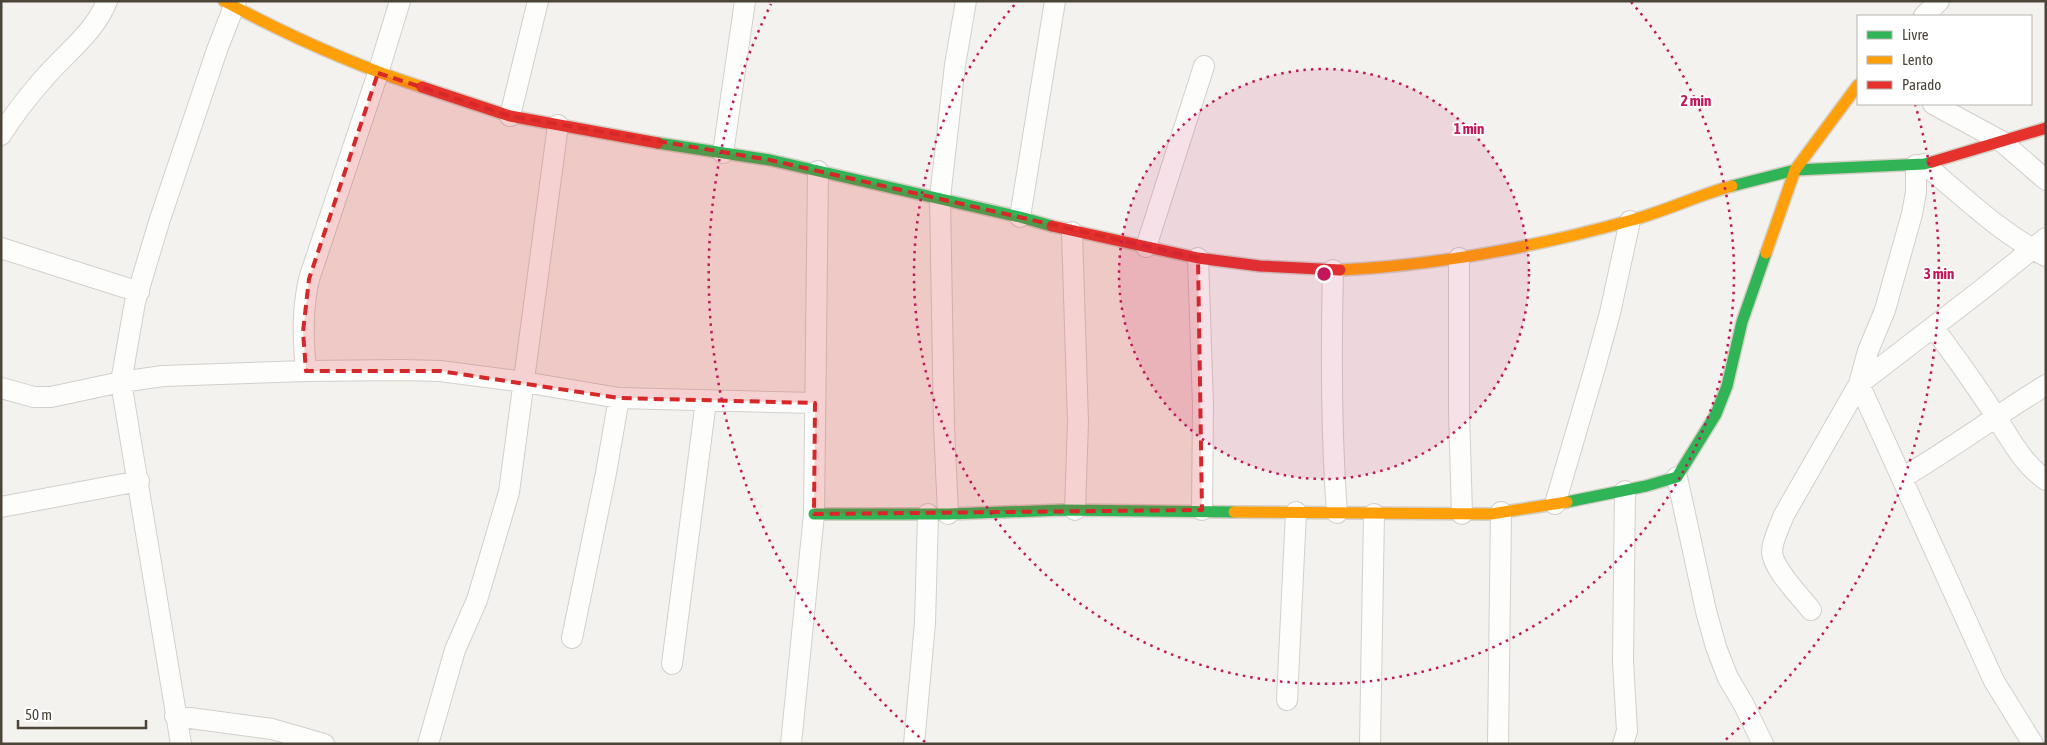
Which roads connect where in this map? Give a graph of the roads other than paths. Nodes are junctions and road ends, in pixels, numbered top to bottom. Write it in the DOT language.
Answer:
graph roads {
  1 [pos="107,1"];
  2 [pos="400,1"];
  3 [pos="538,1"];
  4 [pos="745,1"];
  5 [pos="966,1"];
  6 [pos="1055,1"];
  7 [pos="1939,1"];
  8 [pos="231,2"];
  9 [pos="1925,15"];
  10 [pos="1204,66"];
  11 [pos="378,73"];
  12 [pos="1857,86"];
  13 [pos="1935,105"];
  14 [pos="510,116"];
  15 [pos="558,126"];
  16 [pos="2046,128"];
  17 [pos="3,129"];
  18 [pos="2001,141"];
  19 [pos="723,153"];
  20 [pos="1920,165"];
  21 [pos="1795,170"];
  22 [pos="818,171"];
  23 [pos="2046,180"];
  24 [pos="940,198"];
  25 [pos="1020,217"];
  26 [pos="1630,221"];
  27 [pos="1072,232"];
  28 [pos="1146,247"];
  29 [pos="1,248"];
  30 [pos="2041,248"];
  31 [pos="1198,258"];
  32 [pos="1459,258"];
  33 [pos="1333,270"];
  34 [pos="139,292"];
  35 [pos="1934,328"];
  36 [pos="306,371"];
  37 [pos="121,382"];
  38 [pos="524,382"];
  39 [pos="1859,384"];
  40 [pos="2046,385"];
  41 [pos="1,388"];
  42 [pos="619,398"];
  43 [pos="706,401"];
  44 [pos="815,403"];
  45 [pos="1996,416"];
  46 [pos="1677,477"];
  47 [pos="1902,478"];
  48 [pos="2046,480"];
  49 [pos="138,481"];
  50 [pos="1625,491"];
  51 [pos="1555,504"];
  52 [pos="1,508"];
  53 [pos="1074,510"];
  54 [pos="1202,510"];
  55 [pos="1296,512"];
  56 [pos="1501,512"];
  57 [pos="1338,513"];
  58 [pos="814,514"];
  59 [pos="928,514"];
  60 [pos="948,514"];
  61 [pos="1374,514"];
  62 [pos="1462,514"];
  63 [pos="1811,610"];
  64 [pos="572,638"];
  65 [pos="672,664"];
  66 [pos="1287,700"];
  67 [pos="175,716"];
  68 [pos="1628,740"];
  69 [pos="181,744"];
  70 [pos="324,744"];
  71 [pos="428,744"];
  72 [pos="791,744"];
  73 [pos="914,744"];
  74 [pos="1370,744"];
  75 [pos="1498,744"];
  76 [pos="1763,744"];
  77 [pos="2033,744"];
  1 -- 17 [label="street"];
  2 -- 11 [label="street"];
  3 -- 14 [label="street"];
  4 -- 19 [label="street"];
  5 -- 24 [label="street"];
  6 -- 25 [label="street"];
  7 -- 9 [label="street"];
  8 -- 11 [label="street"];
  8 -- 34 [label="street"];
  10 -- 28 [label="street"];
  11 -- 14 [label="street"];
  11 -- 36 [label="street"];
  12 -- 21 [label="street"];
  13 -- 18 [label="street"];
  14 -- 15 [label="street"];
  15 -- 19 [label="street"];
  15 -- 38 [label="street"];
  16 -- 18 [label="street"];
  18 -- 20 [label="street"];
  18 -- 23 [label="street"];
  19 -- 22 [label="street"];
  20 -- 21 [label="street"];
  20 -- 30 [label="street"];
  20 -- 39 [label="street"];
  21 -- 26 [label="street"];
  21 -- 46 [label="street"];
  22 -- 24 [label="street"];
  22 -- 44 [label="street"];
  24 -- 25 [label="street"];
  24 -- 60 [label="street"];
  25 -- 27 [label="street"];
  26 -- 32 [label="street"];
  26 -- 51 [label="street"];
  27 -- 28 [label="street"];
  27 -- 53 [label="street"];
  28 -- 31 [label="street"];
  29 -- 34 [label="street"];
  30 -- 35 [label="street"];
  31 -- 33 [label="street"];
  31 -- 54 [label="street"];
  32 -- 33 [label="street"];
  32 -- 62 [label="street"];
  33 -- 57 [label="street"];
  34 -- 37 [label="street"];
  35 -- 39 [label="street"];
  35 -- 45 [label="street"];
  36 -- 37 [label="street"];
  36 -- 38 [label="street"];
  37 -- 41 [label="street"];
  37 -- 49 [label="street"];
  38 -- 42 [label="street"];
  38 -- 71 [label="street"];
  39 -- 47 [label="street"];
  39 -- 63 [label="street"];
  40 -- 45 [label="street"];
  42 -- 43 [label="street"];
  42 -- 64 [label="street"];
  43 -- 44 [label="street"];
  43 -- 65 [label="street"];
  44 -- 58 [label="street"];
  45 -- 47 [label="street"];
  45 -- 48 [label="street"];
  46 -- 50 [label="street"];
  46 -- 76 [label="street"];
  47 -- 77 [label="street"];
  49 -- 52 [label="street"];
  49 -- 67 [label="street"];
  50 -- 51 [label="street"];
  50 -- 68 [label="street"];
  51 -- 56 [label="street"];
  53 -- 54 [label="street"];
  53 -- 60 [label="street"];
  54 -- 55 [label="street"];
  55 -- 57 [label="street"];
  55 -- 66 [label="street"];
  56 -- 62 [label="street"];
  56 -- 75 [label="street"];
  57 -- 61 [label="street"];
  58 -- 59 [label="street"];
  58 -- 72 [label="street"];
  59 -- 60 [label="street"];
  59 -- 73 [label="street"];
  61 -- 62 [label="street"];
  61 -- 74 [label="street"];
  67 -- 69 [label="street"];
  67 -- 70 [label="street"];
}
